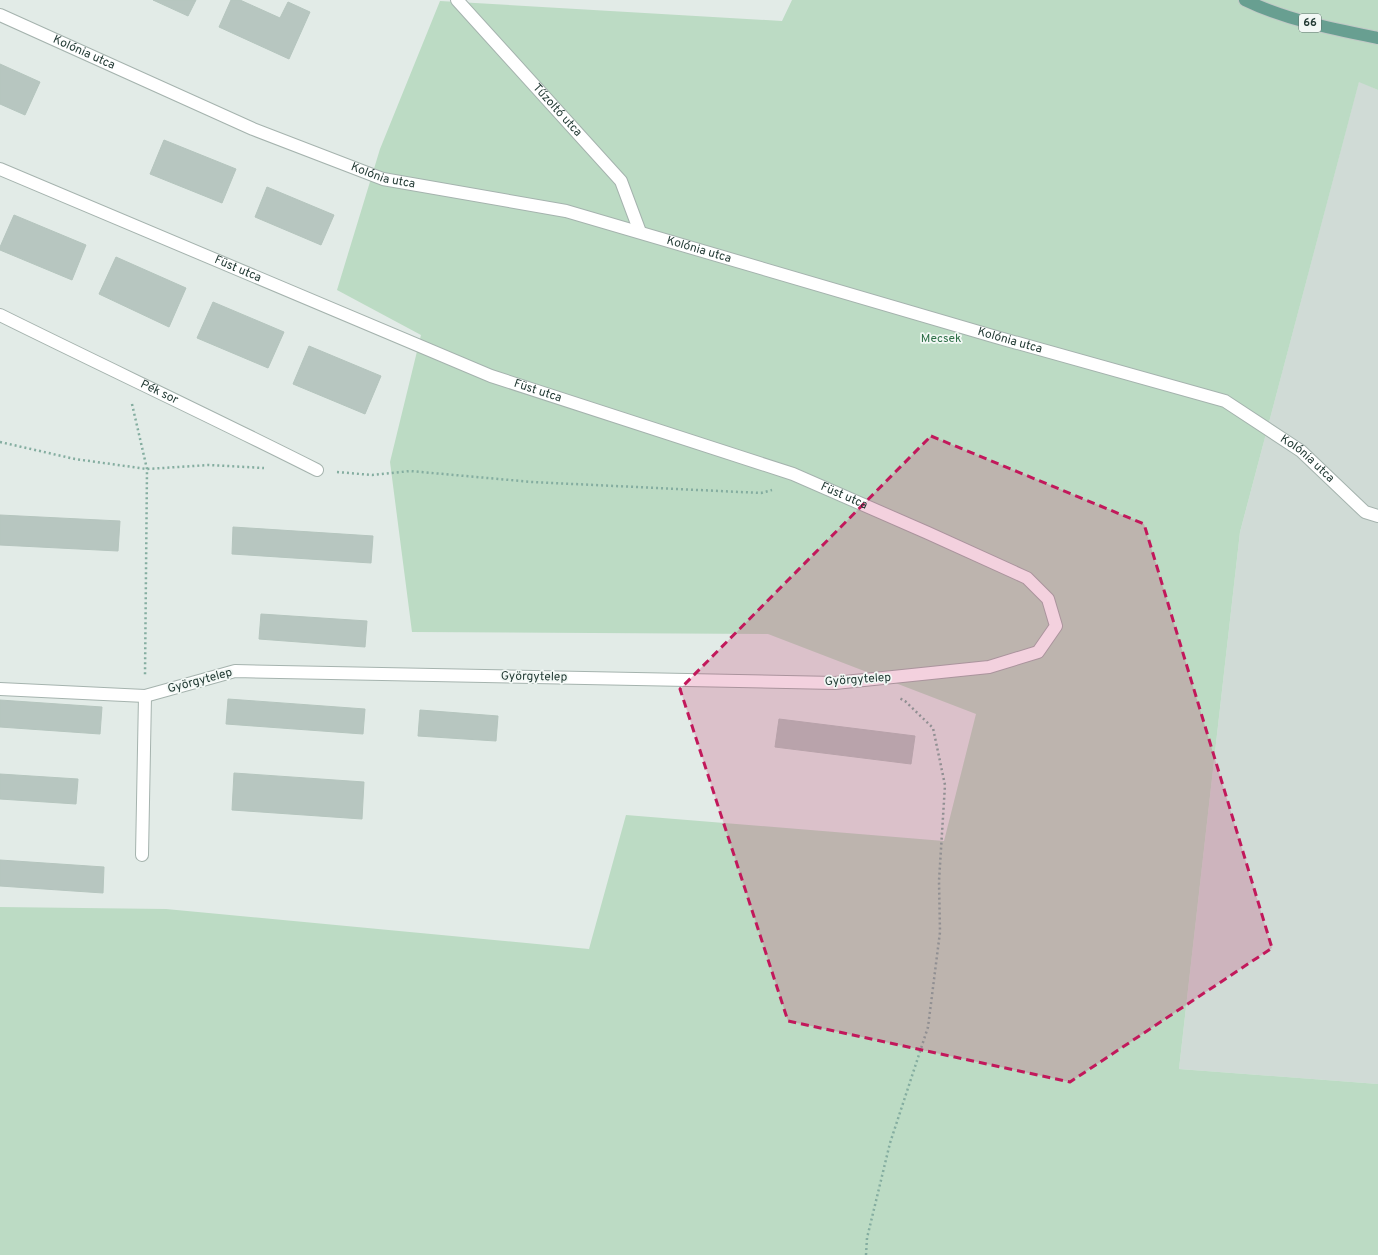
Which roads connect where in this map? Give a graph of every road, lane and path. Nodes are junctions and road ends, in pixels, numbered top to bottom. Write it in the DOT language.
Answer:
graph roads {
  1 [pos="457,0"];
  2 [pos="1245,0"];
  3 [pos="0,15"];
  4 [pos="1378,38"];
  5 [pos="0,169"];
  6 [pos="640,232"];
  7 [pos="0,315"];
  8 [pos="126,378"];
  9 [pos="0,442"];
  10 [pos="271,468"];
  11 [pos="147,469"];
  12 [pos="317,470"];
  13 [pos="805,480"];
  14 [pos="1378,516"];
  15 [pos="1056,626"];
  16 [pos="0,689"];
  17 [pos="145,696"];
  18 [pos="899,698"];
  19 [pos="142,855"];
  20 [pos="866,1255"];
  1 -- 6 [label="street, Tűzoltó utca"];
  2 -- 4 [label="main road, 66"];
  3 -- 6 [label="street, Kolónia utca"];
  5 -- 13 [label="street, Füst utca"];
  6 -- 14 [label="street, Kolónia utca"];
  7 -- 8 [label="street, Pék sor"];
  8 -- 11 [label="path"];
  8 -- 12 [label="street, Pék sor"];
  9 -- 11 [label="path"];
  10 -- 11 [label="path"];
  11 -- 17 [label="path"];
  12 -- 13 [label="path"];
  13 -- 15 [label="street, Füst utca"];
  15 -- 17 [label="street, Györgytelep"];
  16 -- 17 [label="street, Györgytelep"];
  17 -- 19 [label="street"];
  18 -- 20 [label="path"];
}
